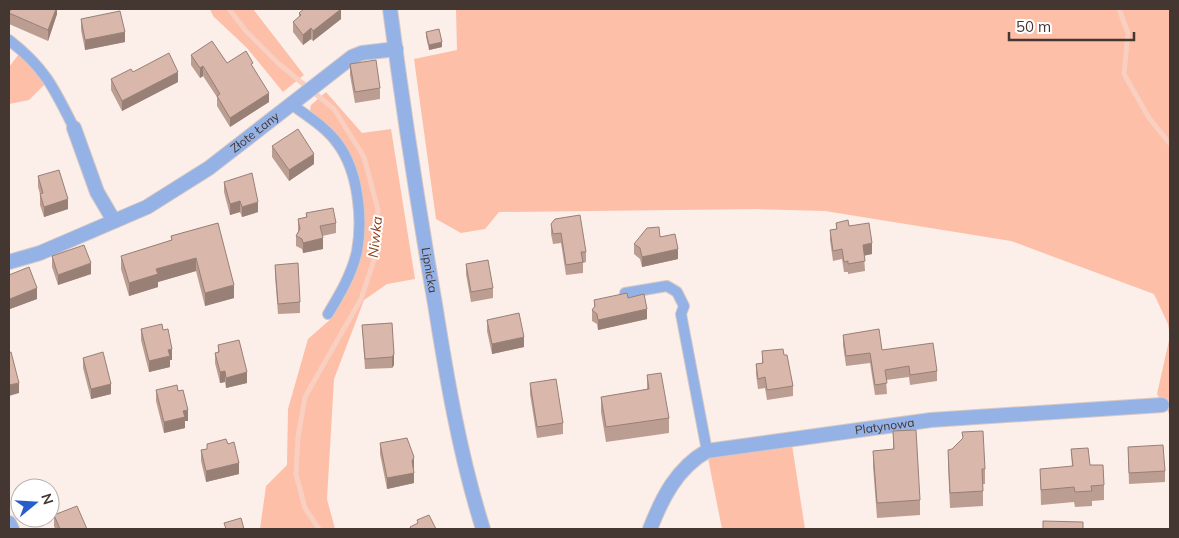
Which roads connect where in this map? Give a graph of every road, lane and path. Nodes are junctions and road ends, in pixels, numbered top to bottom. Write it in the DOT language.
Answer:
graph roads {
  1 [pos="390,9"];
  2 [pos="9,40"];
  3 [pos="396,49"];
  4 [pos="294,102"];
  5 [pos="74,128"];
  6 [pos="114,221"];
  7 [pos="9,262"];
  8 [pos="625,294"];
  9 [pos="328,314"];
  10 [pos="1162,405"];
  11 [pos="707,451"];
  12 [pos="9,523"];
  13 [pos="12,529"];
  14 [pos="483,529"];
  15 [pos="650,529"];
  1 -- 3 [label="street, Lipnicka"];
  2 -- 5 [label="lane"];
  3 -- 4 [label="street, Złote Łany"];
  3 -- 14 [label="street, Lipnicka"];
  4 -- 6 [label="street, Złote Łany"];
  4 -- 9 [label="lane"];
  5 -- 6 [label="street"];
  6 -- 7 [label="street, Złote Łany"];
  8 -- 11 [label="lane"];
  10 -- 11 [label="street, Platynowa"];
  11 -- 15 [label="street"];
  12 -- 13 [label="street"];
}
